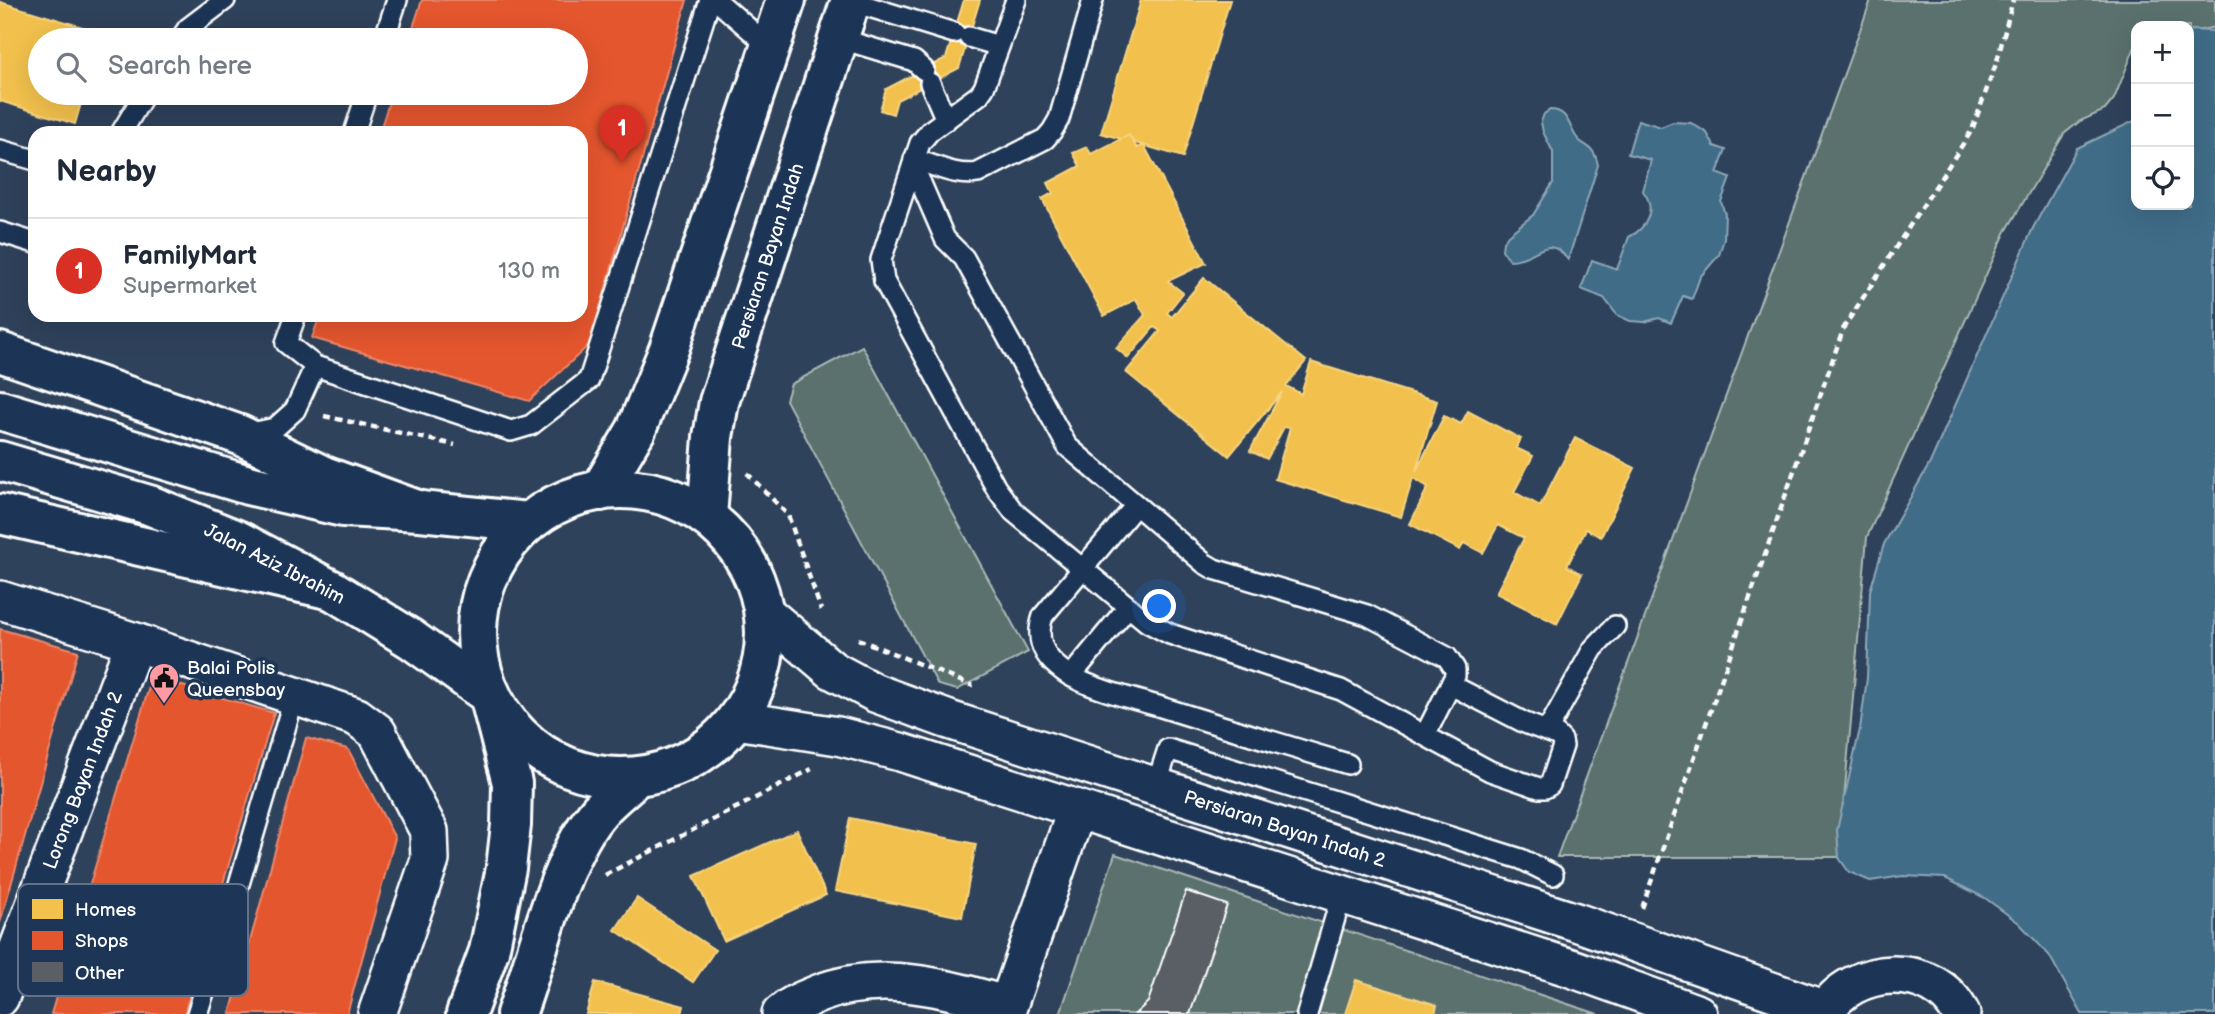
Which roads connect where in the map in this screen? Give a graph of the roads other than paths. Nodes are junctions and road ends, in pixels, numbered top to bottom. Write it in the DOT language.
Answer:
graph roads {
  1 [pos="225,0"];
  2 [pos="397,0"];
  3 [pos="710,0"];
  4 [pos="716,0"];
  5 [pos="786,0"];
  6 [pos="850,0"];
  7 [pos="1093,0"];
  8 [pos="1014,1"];
  9 [pos="188,28"];
  10 [pos="388,28"];
  11 [pos="838,38"];
  12 [pos="999,46"];
  13 [pos="770,47"];
  14 [pos="138,105"];
  15 [pos="363,105"];
  16 [pos="946,120"];
  17 [pos="125,126"];
  18 [pos="356,126"];
  19 [pos="0,150"];
  20 [pos="28,158"];
  21 [pos="913,162"];
  22 [pos="0,232"];
  23 [pos="28,241"];
  24 [pos="294,322"];
  25 [pos="0,352"];
  26 [pos="315,366"];
  27 [pos="0,410"];
  28 [pos="240,435"];
  29 [pos="0,461"];
  30 [pos="600,491"];
  31 [pos="1136,505"];
  32 [pos="420,511"];
  33 [pos="0,514"];
  34 [pos="707,517"];
  35 [pos="528,522"];
  36 [pos="1083,569"];
  37 [pos="332,590"];
  38 [pos="0,600"];
  39 [pos="1128,607"];
  40 [pos="764,612"];
  41 [pos="1615,626"];
  42 [pos="135,642"];
  43 [pos="1071,676"];
  44 [pos="1451,685"];
  45 [pos="295,695"];
  46 [pos="489,695"];
  47 [pos="736,720"];
  48 [pos="1547,731"];
  49 [pos="1425,735"];
  50 [pos="1348,764"];
  51 [pos="636,777"];
  52 [pos="1156,786"];
  53 [pos="1077,809"];
  54 [pos="1553,875"];
  55 [pos="43,884"];
  56 [pos="239,884"];
  57 [pos="1342,894"];
  58 [pos="18,950"];
  59 [pos="203,996"];
  60 [pos="0,997"];
  61 [pos="1006,1010"];
  62 [pos="1824,1012"];
  63 [pos="197,1014"];
  64 [pos="377,1014"];
  65 [pos="466,1014"];
  66 [pos="516,1014"];
  67 [pos="780,1014"];
  68 [pos="1307,1014"];
  69 [pos="1698,1014"];
  70 [pos="1961,1014"];
  1 -- 9 [label="lane"];
  2 -- 10 [label="lane"];
  3 -- 26 [label="lane"];
  4 -- 13 [label="lane"];
  5 -- 13 [label="main road"];
  6 -- 11 [label="main road, Persiaran Bayan Indah"];
  6 -- 12 [label="lane"];
  7 -- 21 [label="lane"];
  8 -- 12 [label="lane"];
  11 -- 16 [label="lane"];
  11 -- 34 [label="main road, Persiaran Bayan Indah"];
  12 -- 16 [label="lane"];
  13 -- 30 [label="main road"];
  14 -- 17 [label="lane"];
  15 -- 18 [label="lane"];
  16 -- 21 [label="lane"];
  19 -- 20 [label="lane"];
  21 -- 31 [label="lane"];
  21 -- 36 [label="lane"];
  22 -- 23 [label="lane"];
  24 -- 26 [label="lane"];
  25 -- 28 [label="main road"];
  26 -- 28 [label="lane"];
  27 -- 32 [label="main road"];
  28 -- 32 [label="main road"];
  29 -- 37 [label="main road, Jalan Aziz Ibrahim"];
  30 -- 34 [label="main road"];
  30 -- 35 [label="main road"];
  31 -- 36 [label="lane"];
  31 -- 44 [label="lane"];
  32 -- 35 [label="main road"];
  33 -- 37 [label="main road"];
  34 -- 40 [label="main road"];
  35 -- 46 [label="main road"];
  36 -- 39 [label="lane"];
  36 -- 43 [label="lane"];
  37 -- 46 [label="main road, Jalan Aziz Ibrahim"];
  38 -- 42 [label="street"];
  39 -- 43 [label="lane"];
  39 -- 49 [label="lane"];
  40 -- 47 [label="main road"];
  40 -- 52 [label="street, Persiaran Bayan Indah 2"];
  41 -- 48 [label="lane"];
  42 -- 45 [label="street"];
  42 -- 55 [label="street, Lorong Bayan Indah 2"];
  43 -- 50 [label="lane"];
  44 -- 48 [label="lane"];
  44 -- 49 [label="lane"];
  45 -- 56 [label="lane"];
  45 -- 64 [label="street"];
  46 -- 51 [label="main road"];
  46 -- 65 [label="main road"];
  47 -- 51 [label="main road"];
  47 -- 53 [label="street"];
  48 -- 49 [label="lane"];
  51 -- 66 [label="main road"];
  52 -- 54 [label="lane"];
  52 -- 62 [label="street, Persiaran Bayan Indah 2"];
  53 -- 57 [label="street"];
  53 -- 61 [label="street"];
  57 -- 68 [label="lane"];
  57 -- 69 [label="street"];
  58 -- 60 [label="street, Lorong Bayan Indah 2"];
  59 -- 63 [label="lane"];
  61 -- 67 [label="street"];
  62 -- 70 [label="street, Persiaran Bayan Indah 2"];
}
